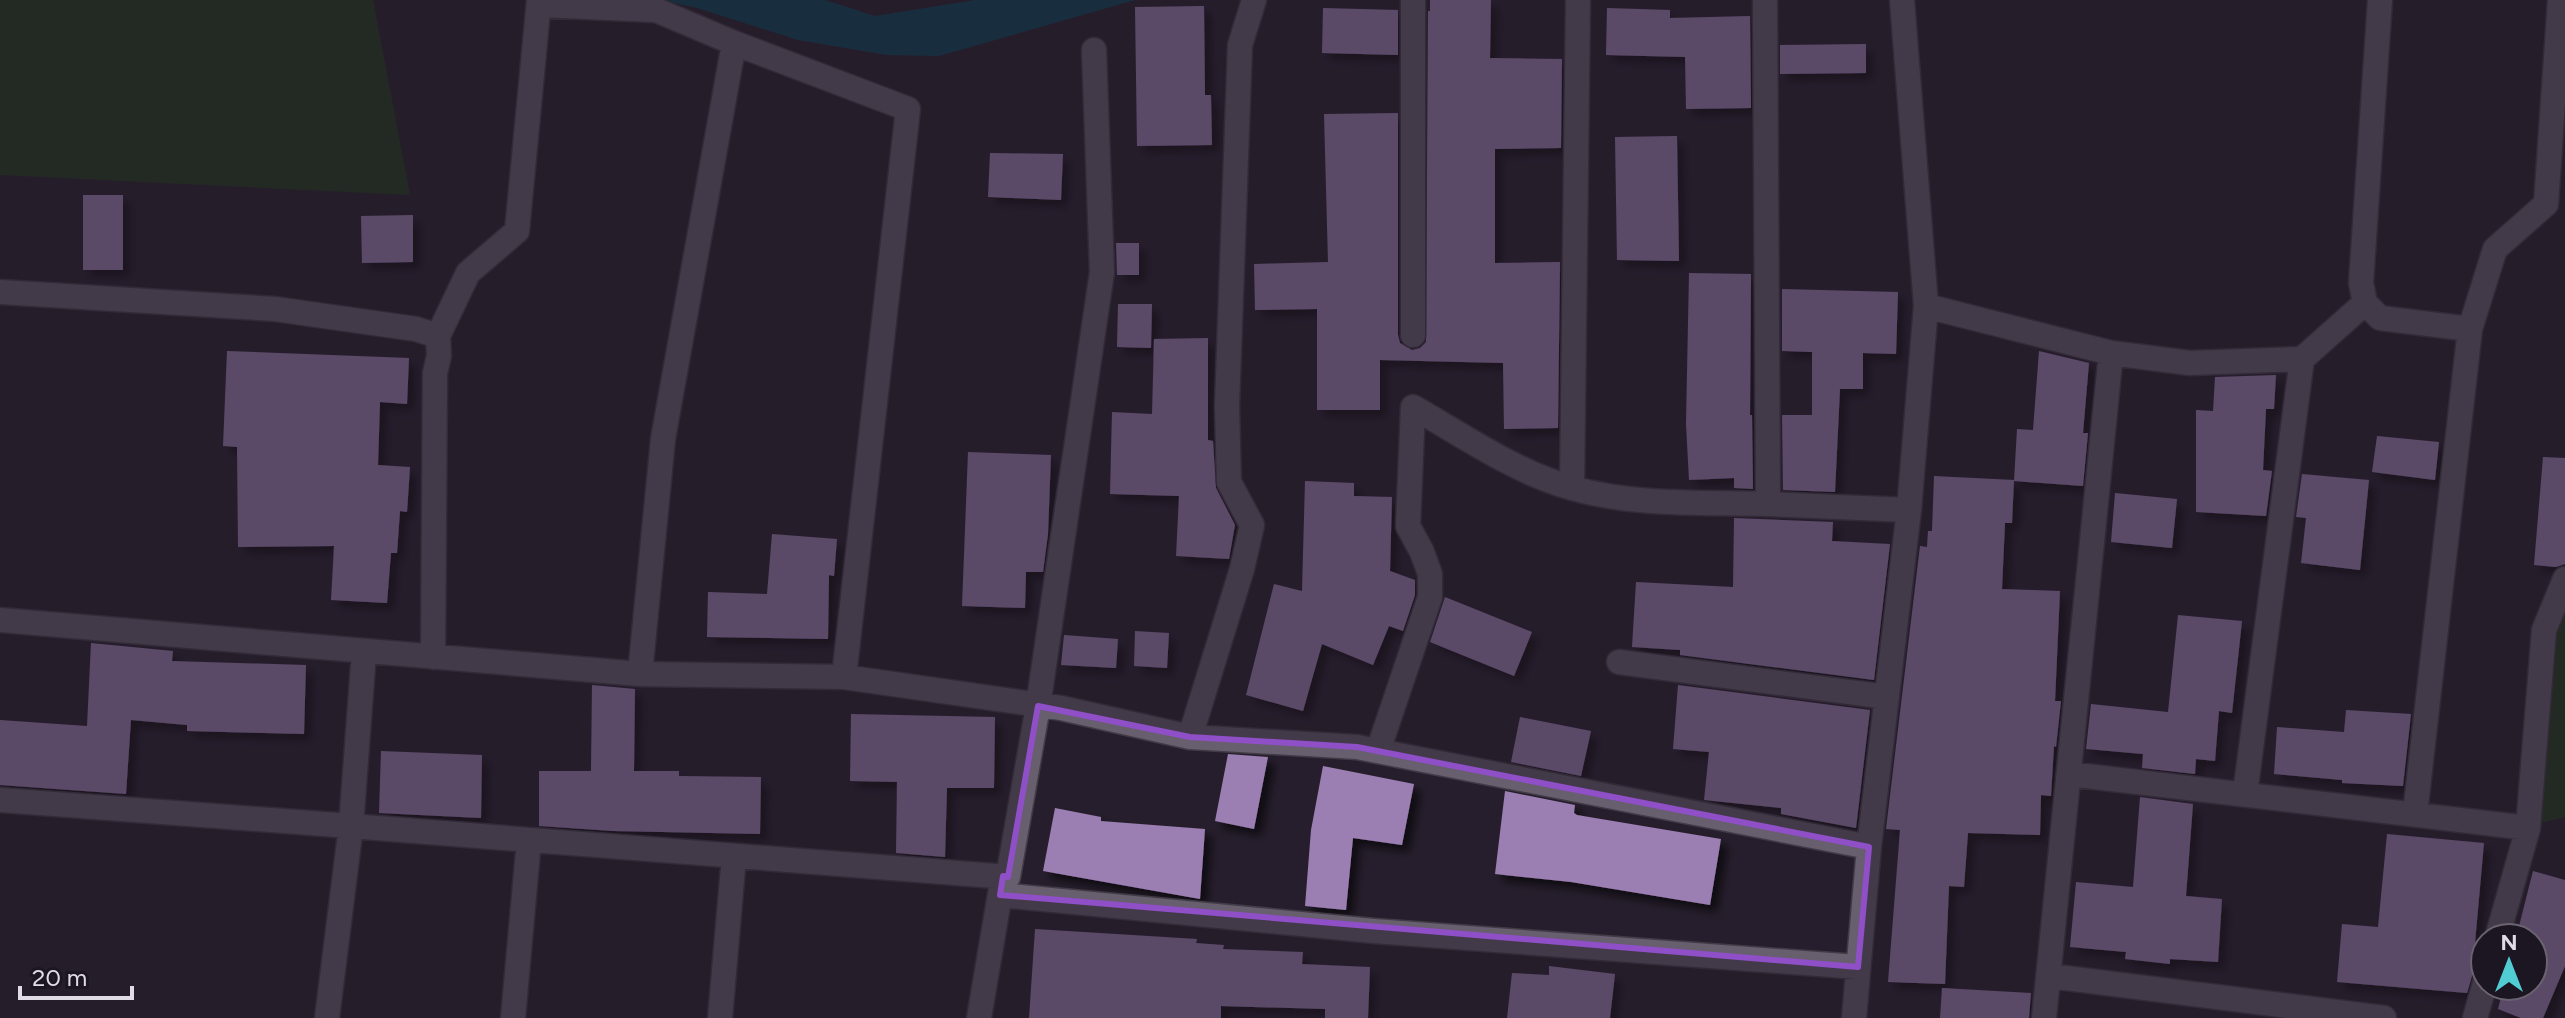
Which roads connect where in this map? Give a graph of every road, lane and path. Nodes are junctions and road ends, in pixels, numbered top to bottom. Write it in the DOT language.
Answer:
graph roads {
  1 [pos="1254,0"];
  2 [pos="1413,0"];
  3 [pos="1578,0"];
  4 [pos="1765,0"];
  5 [pos="1902,0"];
  6 [pos="2380,0"];
  7 [pos="2560,0"];
  8 [pos="539,3"];
  9 [pos="734,43"];
  10 [pos="1094,50"];
  11 [pos="0,292"];
  12 [pos="2365,303"];
  13 [pos="1926,306"];
  14 [pos="2470,329"];
  15 [pos="1413,335"];
  16 [pos="438,336"];
  17 [pos="2111,353"];
  18 [pos="2302,359"];
  19 [pos="1572,488"];
  20 [pos="1768,504"];
  21 [pos="1909,510"];
  22 [pos="2565,579"];
  23 [pos="0,620"];
  24 [pos="364,652"];
  25 [pos="433,657"];
  26 [pos="1619,662"];
  27 [pos="640,674"];
  28 [pos="844,677"];
  29 [pos="1887,697"];
  30 [pos="1038,706"];
  31 [pos="1190,737"];
  32 [pos="1378,751"];
  33 [pos="2069,774"];
  34 [pos="2245,794"];
  35 [pos="0,800"];
  36 [pos="2415,814"];
  37 [pos="351,826"];
  38 [pos="2528,828"];
  39 [pos="529,840"];
  40 [pos="1869,847"];
  41 [pos="734,856"];
  42 [pos="1001,886"];
  43 [pos="2502,922"];
  44 [pos="1858,967"];
  45 [pos="2050,976"];
  46 [pos="327,1018"];
  47 [pos="513,1018"];
  48 [pos="720,1018"];
  49 [pos="979,1018"];
  50 [pos="1854,1018"];
  51 [pos="2044,1018"];
  52 [pos="2384,1018"];
  1 -- 31 [label="street"];
  2 -- 15 [label="street"];
  3 -- 19 [label="street"];
  4 -- 20 [label="street"];
  5 -- 13 [label="street"];
  6 -- 12 [label="street"];
  7 -- 14 [label="street"];
  8 -- 9 [label="street"];
  8 -- 16 [label="street"];
  9 -- 27 [label="street"];
  9 -- 28 [label="street"];
  10 -- 30 [label="street"];
  11 -- 16 [label="street"];
  12 -- 14 [label="street"];
  12 -- 18 [label="street"];
  13 -- 17 [label="street"];
  13 -- 21 [label="street"];
  14 -- 36 [label="street"];
  16 -- 25 [label="street"];
  17 -- 18 [label="street"];
  17 -- 33 [label="street"];
  18 -- 34 [label="street"];
  19 -- 20 [label="street"];
  19 -- 32 [label="street"];
  20 -- 21 [label="street"];
  21 -- 29 [label="street"];
  22 -- 38 [label="street"];
  23 -- 24 [label="street"];
  24 -- 25 [label="street"];
  24 -- 37 [label="street"];
  25 -- 27 [label="street"];
  26 -- 29 [label="street"];
  27 -- 28 [label="street"];
  28 -- 30 [label="street"];
  29 -- 40 [label="street"];
  30 -- 31 [label="street"];
  30 -- 42 [label="street"];
  31 -- 32 [label="street"];
  32 -- 40 [label="street"];
  33 -- 34 [label="street"];
  33 -- 45 [label="street"];
  34 -- 36 [label="street"];
  35 -- 37 [label="street"];
  36 -- 38 [label="street"];
  37 -- 39 [label="street"];
  37 -- 46 [label="street"];
  38 -- 43 [label="street"];
  39 -- 41 [label="street"];
  39 -- 47 [label="street"];
  40 -- 44 [label="street"];
  41 -- 42 [label="street"];
  41 -- 48 [label="street"];
  42 -- 44 [label="street"];
  42 -- 49 [label="street"];
  44 -- 50 [label="street"];
  45 -- 51 [label="street"];
  45 -- 52 [label="street"];
}
